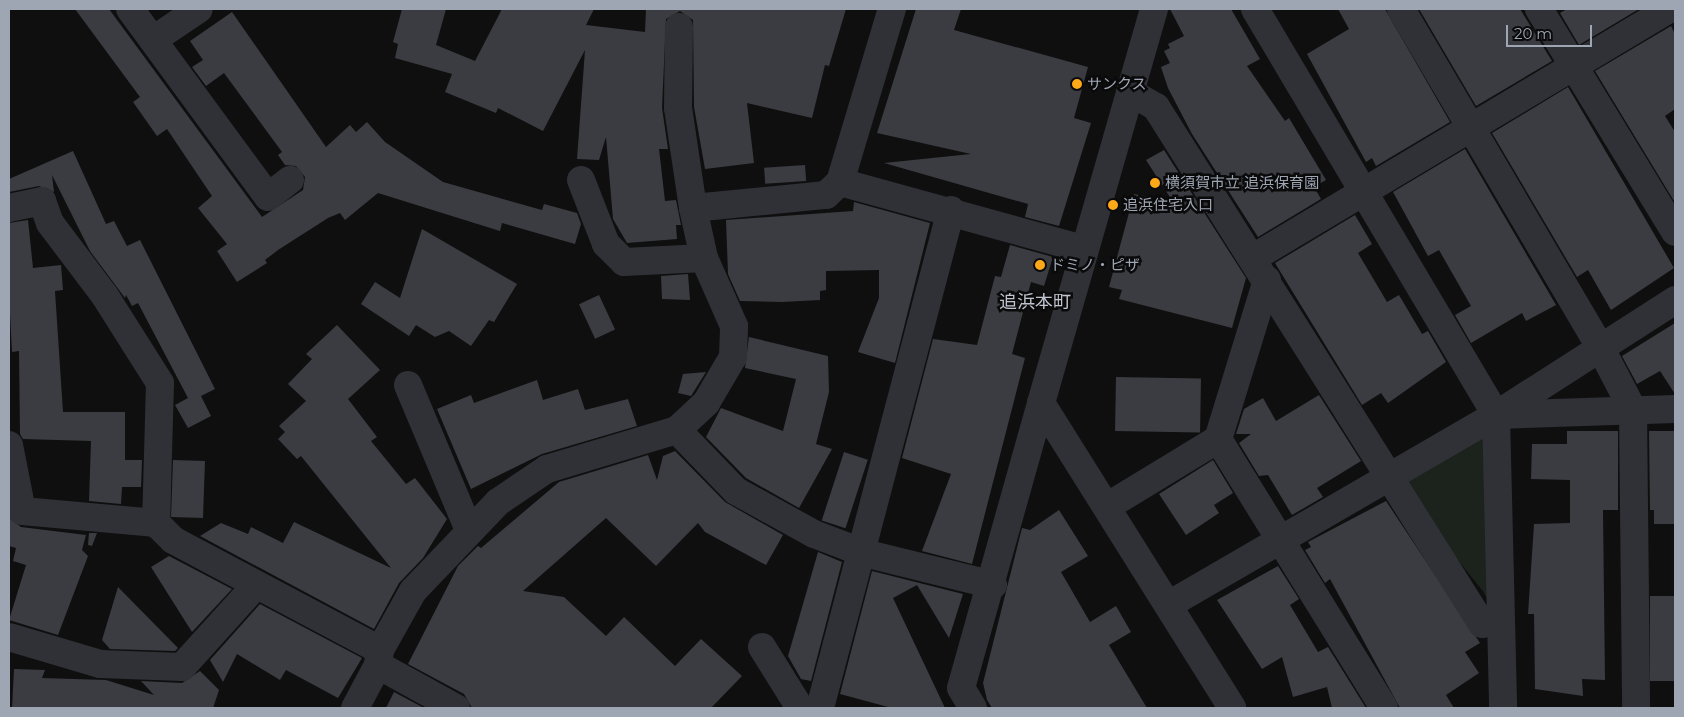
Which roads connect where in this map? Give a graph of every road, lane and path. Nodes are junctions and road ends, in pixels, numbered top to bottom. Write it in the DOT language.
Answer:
graph roads {
  1 [pos="130,9"];
  2 [pos="199,9"];
  3 [pos="892,9"];
  4 [pos="1154,9"];
  5 [pos="1255,9"];
  6 [pos="1401,9"];
  7 [pos="1538,9"];
  8 [pos="1669,9"];
  9 [pos="679,27"];
  10 [pos="153,40"];
  11 [pos="1572,66"];
  12 [pos="1130,92"];
  13 [pos="1471,126"];
  14 [pos="290,180"];
  15 [pos="581,180"];
  16 [pos="833,189"];
  17 [pos="1364,194"];
  18 [pos="9,208"];
  19 [pos="693,208"];
  20 [pos="951,210"];
  21 [pos="1675,232"];
  22 [pos="1083,249"];
  23 [pos="704,258"];
  24 [pos="1260,269"];
  25 [pos="1675,300"];
  26 [pos="1600,345"];
  27 [pos="408,386"];
  28 [pos="1042,403"];
  29 [pos="1675,409"];
  30 [pos="1633,410"];
  31 [pos="1496,415"];
  32 [pos="676,430"];
  33 [pos="1218,439"];
  34 [pos="9,445"];
  35 [pos="1388,476"];
  36 [pos="1108,506"];
  37 [pos="156,523"];
  38 [pos="469,530"];
  39 [pos="1277,540"];
  40 [pos="864,553"];
  41 [pos="256,585"];
  42 [pos="992,585"];
  43 [pos="1170,604"];
  44 [pos="1501,622"];
  45 [pos="9,637"];
  46 [pos="762,647"];
  47 [pos="379,657"];
  48 [pos="355,708"];
  49 [pos="456,708"];
  50 [pos="800,708"];
  51 [pos="820,708"];
  52 [pos="973,708"];
  53 [pos="1232,708"];
  54 [pos="1384,708"];
  55 [pos="1503,708"];
  56 [pos="1636,708"];
  1 -- 10 [label="street"];
  2 -- 10 [label="street"];
  3 -- 16 [label="street"];
  4 -- 12 [label="street"];
  5 -- 17 [label="street"];
  6 -- 13 [label="street"];
  7 -- 11 [label="street"];
  8 -- 11 [label="street"];
  9 -- 19 [label="street"];
  10 -- 14 [label="street"];
  11 -- 13 [label="street"];
  11 -- 21 [label="street"];
  12 -- 22 [label="street"];
  12 -- 24 [label="street"];
  13 -- 17 [label="street"];
  13 -- 26 [label="street"];
  15 -- 23 [label="street"];
  16 -- 19 [label="street"];
  16 -- 20 [label="street"];
  17 -- 24 [label="street"];
  17 -- 31 [label="street"];
  18 -- 37 [label="street"];
  19 -- 23 [label="street"];
  20 -- 22 [label="street"];
  20 -- 40 [label="street"];
  22 -- 28 [label="street"];
  23 -- 32 [label="street"];
  24 -- 33 [label="street"];
  24 -- 35 [label="street"];
  25 -- 26 [label="street"];
  26 -- 30 [label="street"];
  26 -- 31 [label="street"];
  27 -- 38 [label="street"];
  28 -- 36 [label="street"];
  28 -- 42 [label="street"];
  29 -- 30 [label="street"];
  30 -- 31 [label="street"];
  30 -- 56 [label="street"];
  31 -- 35 [label="street"];
  31 -- 44 [label="street"];
  32 -- 38 [label="street"];
  32 -- 40 [label="street"];
  33 -- 36 [label="street"];
  33 -- 39 [label="street"];
  34 -- 37 [label="street"];
  35 -- 39 [label="street"];
  35 -- 44 [label="street"];
  36 -- 43 [label="street"];
  37 -- 41 [label="street"];
  38 -- 47 [label="street"];
  39 -- 43 [label="street"];
  39 -- 54 [label="street"];
  40 -- 42 [label="street"];
  40 -- 51 [label="street"];
  41 -- 45 [label="street"];
  41 -- 47 [label="street"];
  42 -- 52 [label="street"];
  43 -- 53 [label="street"];
  44 -- 55 [label="street"];
  46 -- 50 [label="street"];
  47 -- 48 [label="street"];
  47 -- 49 [label="street"];
}
